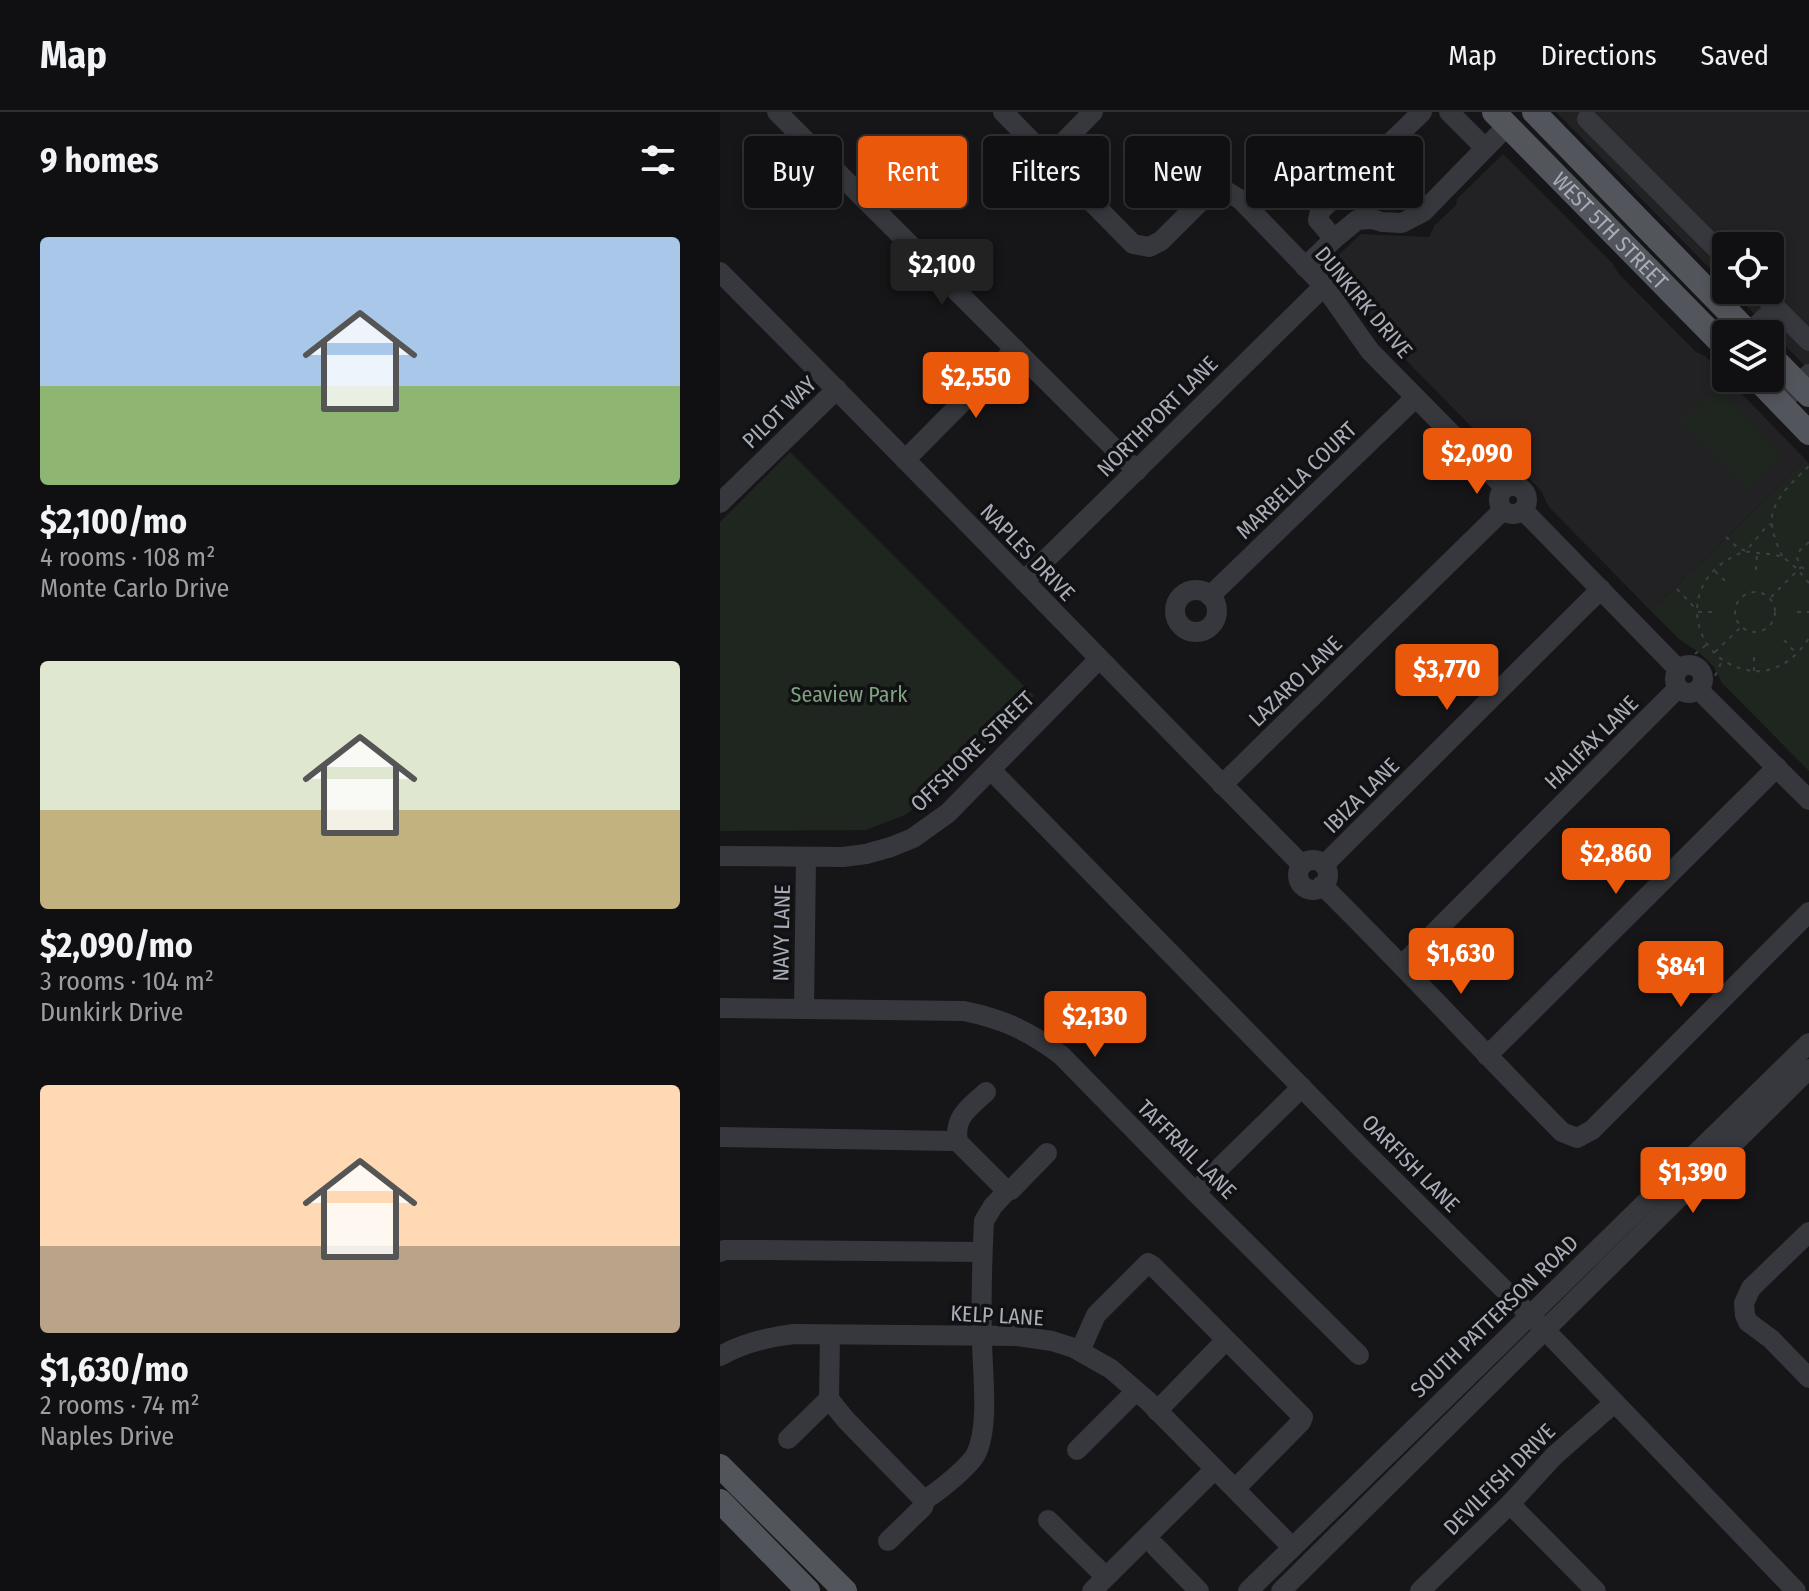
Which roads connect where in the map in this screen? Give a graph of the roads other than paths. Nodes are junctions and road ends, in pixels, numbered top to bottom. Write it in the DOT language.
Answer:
graph roads {
  1 [pos="777,112"];
  2 [pos="1003,112"];
  3 [pos="1093,112"];
  4 [pos="1422,112"];
  5 [pos="1449,112"];
  6 [pos="1591,115"];
  7 [pos="1545,116"];
  8 [pos="1500,119"];
  9 [pos="1026,136"];
  10 [pos="1070,136"];
  11 [pos="1563,141"];
  12 [pos="1485,148"];
  13 [pos="1097,208"];
  14 [pos="1334,239"];
  15 [pos="1712,243"];
  16 [pos="1305,267"];
  17 [pos="720,272"];
  18 [pos="1324,286"];
  19 [pos="1773,304"];
  20 [pos="1776,307"];
  21 [pos="1737,320"];
  22 [pos="1763,320"];
  23 [pos="1712,334"];
  24 [pos="1809,341"];
  25 [pos="1015,349"];
  26 [pos="1784,367"];
  27 [pos="1806,385"];
  28 [pos="837,389"];
  29 [pos="1769,392"];
  30 [pos="1415,398"];
  31 [pos="1781,404"];
  32 [pos="1809,433"];
  33 [pos="905,460"];
  34 [pos="1137,471"];
  35 [pos="722,497"];
  36 [pos="1513,510"];
  37 [pos="1024,581"];
  38 [pos="1601,589"];
  39 [pos="1210,596"];
  40 [pos="1099,659"];
  41 [pos="1685,682"];
  42 [pos="1777,767"];
  43 [pos="991,770"];
  44 [pos="1222,785"];
  45 [pos="1809,800"];
  46 [pos="720,856"];
  47 [pos="806,858"];
  48 [pos="1323,875"];
  49 [pos="1809,912"];
  50 [pos="1402,965"];
  51 [pos="720,1008"];
  52 [pos="804,1009"];
  53 [pos="1809,1043"];
  54 [pos="1487,1056"];
  55 [pos="1809,1069"];
  56 [pos="1302,1087"];
  57 [pos="986,1092"];
  58 [pos="720,1137"];
  59 [pos="958,1142"];
  60 [pos="1047,1153"];
  61 [pos="1007,1191"];
  62 [pos="1195,1192"];
  63 [pos="1809,1232"];
  64 [pos="720,1252"];
  65 [pos="982,1252"];
  66 [pos="1530,1315"];
  67 [pos="1546,1331"];
  68 [pos="830,1335"];
  69 [pos="981,1336"];
  70 [pos="1226,1340"];
  71 [pos="1080,1351"];
  72 [pos="721,1353"];
  73 [pos="1359,1355"];
  74 [pos="1809,1378"];
  75 [pos="1136,1391"];
  76 [pos="829,1399"];
  77 [pos="1614,1403"];
  78 [pos="1157,1411"];
  79 [pos="788,1439"];
  80 [pos="1077,1450"];
  81 [pos="720,1466"];
  82 [pos="1215,1469"];
  83 [pos="1235,1489"];
  84 [pos="926,1499"];
  85 [pos="720,1501"];
  86 [pos="1510,1504"];
  87 [pos="1048,1520"];
  88 [pos="888,1541"];
  89 [pos="1155,1546"];
  90 [pos="1292,1547"];
  91 [pos="1099,1584"];
  92 [pos="808,1591"];
  93 [pos="845,1591"];
  94 [pos="1199,1591"];
  95 [pos="1248,1591"];
  96 [pos="1281,1591"];
  97 [pos="1420,1591"];
  98 [pos="1596,1591"];
  99 [pos="1796,1591"];
  1 -- 25 [label="street"];
  2 -- 9 [label="street, DUNKIRK DRIVE"];
  3 -- 10 [label="street"];
  4 -- 14 [label="street"];
  5 -- 12 [label="street"];
  6 -- 11 [label="street"];
  6 -- 15 [label="street"];
  7 -- 11 [label="main road, WEST 5TH STREET"];
  8 -- 12 [label="street"];
  8 -- 23 [label="main road, WEST 5TH STREET"];
  11 -- 21 [label="main road, WEST 5TH STREET"];
  12 -- 14 [label="street"];
  13 -- 16 [label="street, DUNKIRK DRIVE"];
  14 -- 16 [label="street"];
  16 -- 18 [label="street, DUNKIRK DRIVE"];
  17 -- 28 [label="street, NAPLES DRIVE"];
  18 -- 30 [label="street, DUNKIRK DRIVE"];
  18 -- 34 [label="street, NORTHPORT LANE"];
  19 -- 20 [label="street"];
  20 -- 22 [label="street"];
  20 -- 24 [label="street"];
  25 -- 33 [label="street"];
  25 -- 34 [label="street"];
  26 -- 27 [label="main road"];
  27 -- 31 [label="street"];
  28 -- 33 [label="street, NAPLES DRIVE"];
  28 -- 35 [label="street, PILOT WAY"];
  29 -- 31 [label="main road"];
  30 -- 36 [label="street, DUNKIRK DRIVE"];
  30 -- 39 [label="street, MARBELLA COURT"];
  31 -- 32 [label="main road"];
  33 -- 37 [label="street, NAPLES DRIVE"];
  34 -- 37 [label="street, NORTHPORT LANE"];
  36 -- 38 [label="street"];
  36 -- 44 [label="street, LAZARO LANE"];
  37 -- 40 [label="street, NAPLES DRIVE"];
  38 -- 41 [label="street"];
  38 -- 48 [label="street, IBIZA LANE"];
  40 -- 43 [label="street, OFFSHORE STREET"];
  40 -- 44 [label="street, NAPLES DRIVE"];
  41 -- 42 [label="street"];
  41 -- 50 [label="street, HALIFAX LANE"];
  42 -- 45 [label="street"];
  42 -- 54 [label="street"];
  43 -- 47 [label="street, OFFSHORE STREET"];
  43 -- 56 [label="street, OARFISH LANE"];
  44 -- 48 [label="street, NAPLES DRIVE"];
  46 -- 47 [label="street, OFFSHORE STREET"];
  47 -- 52 [label="street, NAVY LANE"];
  48 -- 50 [label="street"];
  49 -- 54 [label="street"];
  50 -- 54 [label="street"];
  51 -- 52 [label="street, TAFFRAIL LANE"];
  52 -- 62 [label="street, TAFFRAIL LANE"];
  53 -- 66 [label="street, SOUTH PATTERSON ROAD"];
  55 -- 67 [label="street, SOUTH PATTERSON ROAD"];
  56 -- 62 [label="street"];
  56 -- 66 [label="street, OARFISH LANE"];
  57 -- 59 [label="street"];
  58 -- 59 [label="street"];
  59 -- 61 [label="street"];
  60 -- 61 [label="street"];
  61 -- 65 [label="street"];
  62 -- 73 [label="street, TAFFRAIL LANE"];
  63 -- 74 [label="street"];
  64 -- 65 [label="street"];
  65 -- 69 [label="street"];
  66 -- 67 [label="street, OARFISH LANE"];
  66 -- 90 [label="street, SOUTH PATTERSON ROAD"];
  67 -- 77 [label="street, OARFISH LANE"];
  67 -- 96 [label="street, SOUTH PATTERSON ROAD"];
  68 -- 69 [label="street, KELP LANE"];
  68 -- 72 [label="street, KELP LANE"];
  68 -- 76 [label="street"];
  69 -- 71 [label="street, KELP LANE"];
  69 -- 84 [label="street"];
  70 -- 71 [label="street"];
  70 -- 78 [label="street"];
  70 -- 83 [label="street"];
  71 -- 75 [label="street, KELP LANE"];
  75 -- 78 [label="street, KELP LANE"];
  75 -- 80 [label="street"];
  76 -- 79 [label="street"];
  76 -- 84 [label="street"];
  77 -- 86 [label="street, DEVILFISH DRIVE"];
  77 -- 99 [label="street, OARFISH LANE"];
  78 -- 82 [label="street, KELP LANE"];
  81 -- 93 [label="main road"];
  82 -- 83 [label="street, KELP LANE"];
  82 -- 91 [label="street"];
  83 -- 90 [label="street, KELP LANE"];
  84 -- 88 [label="street"];
  85 -- 92 [label="main road"];
  86 -- 97 [label="street, DEVILFISH DRIVE"];
  86 -- 98 [label="street"];
  87 -- 91 [label="street"];
  89 -- 94 [label="street"];
  90 -- 95 [label="street, SOUTH PATTERSON ROAD"];
}
